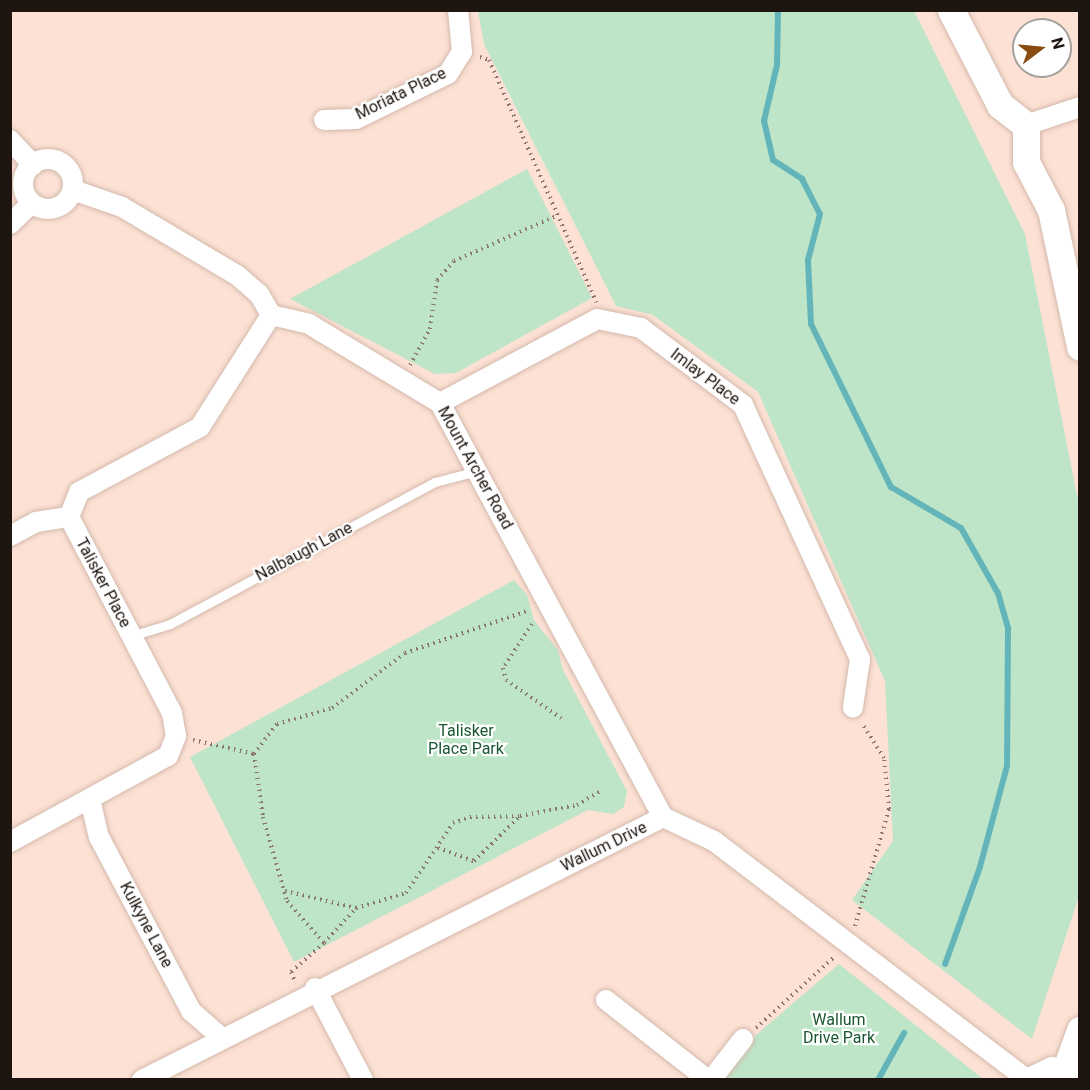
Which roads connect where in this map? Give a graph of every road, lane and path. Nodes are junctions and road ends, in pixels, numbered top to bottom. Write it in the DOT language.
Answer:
graph roads {
  1 [pos="458,10"];
  2 [pos="951,10"];
  3 [pos="462,52"];
  4 [pos="1080,106"];
  5 [pos="324,120"];
  6 [pos="1026,125"];
  7 [pos="10,140"];
  8 [pos="33,165"];
  9 [pos="73,190"];
  10 [pos="32,203"];
  11 [pos="556,216"];
  12 [pos="10,224"];
  13 [pos="271,315"];
  14 [pos="597,319"];
  15 [pos="1080,347"];
  16 [pos="403,376"];
  17 [pos="440,403"];
  18 [pos="477,471"];
  19 [pos="69,517"];
  20 [pos="10,536"];
  21 [pos="527,611"];
  22 [pos="532,624"];
  23 [pos="131,636"];
  24 [pos="853,707"];
  25 [pos="561,718"];
  26 [pos="176,736"];
  27 [pos="254,754"];
  28 [pos="599,792"];
  29 [pos="90,799"];
  30 [pos="520,816"];
  31 [pos="663,817"];
  32 [pos="10,842"];
  33 [pos="438,848"];
  34 [pos="285,891"];
  35 [pos="356,908"];
  36 [pos="324,943"];
  37 [pos="850,943"];
  38 [pos="309,992"];
  39 [pos="606,1000"];
  40 [pos="1080,1029"];
  41 [pos="222,1038"];
  42 [pos="743,1040"];
  43 [pos="1068,1077"];
  44 [pos="142,1080"];
  45 [pos="363,1080"];
  46 [pos="709,1080"];
  47 [pos="1029,1080"];
  1 -- 3 [label="street, Moriata Place"];
  2 -- 6 [label="street"];
  3 -- 5 [label="street, Moriata Place"];
  3 -- 11 [label="path"];
  4 -- 6 [label="street"];
  6 -- 15 [label="street"];
  7 -- 8 [label="street"];
  8 -- 9 [label="street"];
  8 -- 10 [label="street"];
  9 -- 10 [label="street"];
  9 -- 13 [label="street"];
  10 -- 12 [label="street"];
  11 -- 14 [label="path"];
  11 -- 16 [label="path"];
  13 -- 16 [label="street, Mount Archer Road"];
  13 -- 19 [label="street"];
  14 -- 17 [label="street"];
  14 -- 24 [label="street, Imlay Place"];
  16 -- 17 [label="street, Mount Archer Road"];
  17 -- 18 [label="street, Mount Archer Road"];
  18 -- 23 [label="lane, Nalbaugh Lane"];
  18 -- 31 [label="street, Mount Archer Road"];
  19 -- 20 [label="street"];
  19 -- 23 [label="street, Talisker Place"];
  21 -- 27 [label="path"];
  22 -- 25 [label="path"];
  23 -- 26 [label="street, Talisker Place"];
  24 -- 37 [label="path"];
  26 -- 27 [label="path"];
  26 -- 29 [label="street"];
  27 -- 34 [label="path"];
  28 -- 30 [label="path"];
  29 -- 32 [label="street"];
  29 -- 41 [label="street, Kulkyne Lane"];
  30 -- 33 [label="path"];
  30 -- 33 [label="path"];
  31 -- 37 [label="street, Wallum Drive"];
  31 -- 38 [label="street, Wallum Drive"];
  33 -- 35 [label="path"];
  34 -- 35 [label="path"];
  34 -- 36 [label="path"];
  35 -- 36 [label="path"];
  36 -- 38 [label="path"];
  37 -- 42 [label="path"];
  37 -- 47 [label="street, Wallum Drive"];
  38 -- 41 [label="street, Wallum Drive"];
  38 -- 45 [label="street"];
  39 -- 46 [label="street"];
  40 -- 43 [label="street"];
  41 -- 44 [label="street, Wallum Drive"];
  42 -- 46 [label="street"];
  43 -- 47 [label="street"];
}
